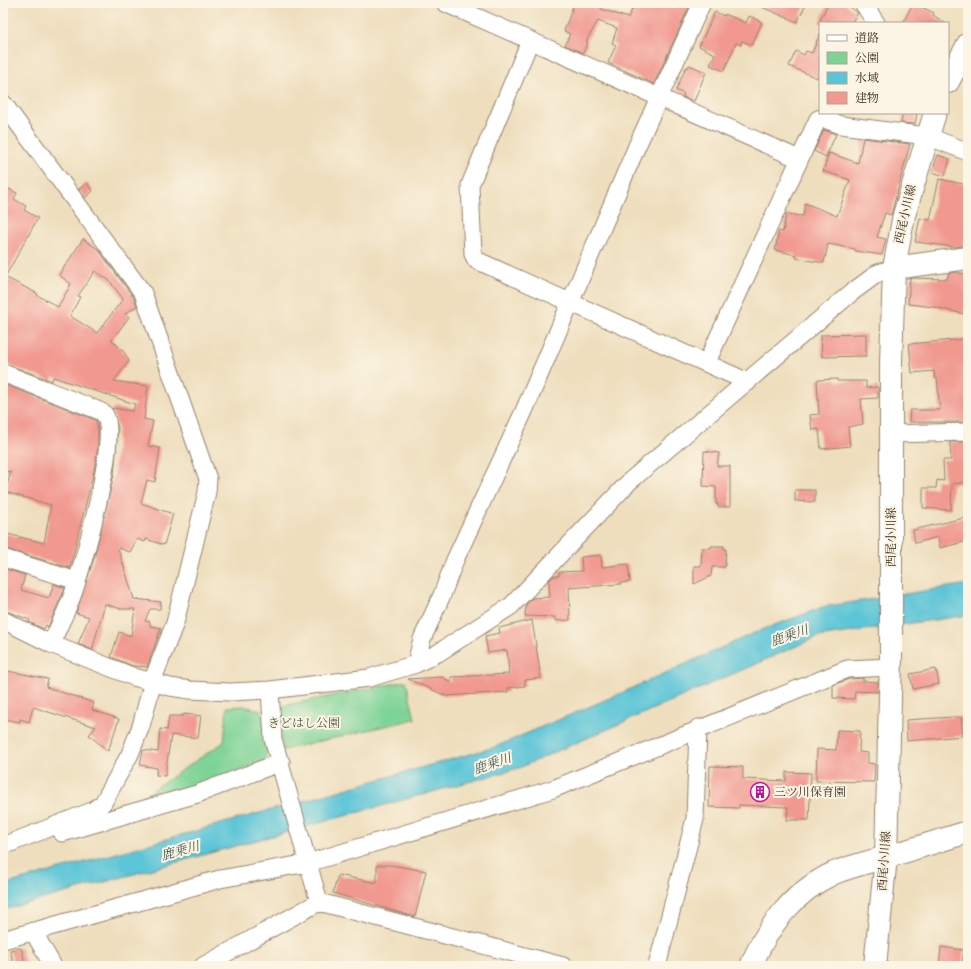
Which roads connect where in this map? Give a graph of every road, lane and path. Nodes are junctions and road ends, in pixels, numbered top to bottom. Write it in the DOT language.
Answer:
graph roads {
  1 [pos="445,3"];
  2 [pos="702,3"];
  3 [pos="863,3"];
  4 [pos="875,22"];
  5 [pos="530,41"];
  6 [pos="968,44"];
  7 [pos="949,80"];
  8 [pos="659,97"];
  9 [pos="3,103"];
  10 [pos="935,114"];
  11 [pos="927,136"];
  12 [pos="968,152"];
  13 [pos="799,159"];
  14 [pos="968,258"];
  15 [pos="894,268"];
  16 [pos="570,302"];
  17 [pos="706,362"];
  18 [pos="3,373"];
  19 [pos="748,382"];
  20 [pos="968,432"];
  21 [pos="891,434"];
  22 [pos="3,558"];
  23 [pos="77,581"];
  24 [pos="3,620"];
  25 [pos="52,644"];
  26 [pos="891,662"];
  27 [pos="416,664"];
  28 [pos="154,683"];
  29 [pos="270,690"];
  30 [pos="698,728"];
  31 [pos="283,768"];
  32 [pos="968,832"];
  33 [pos="3,846"];
  34 [pos="886,857"];
  35 [pos="307,858"];
  36 [pos="319,902"];
  37 [pos="33,931"];
  38 [pos="3,940"];
  39 [pos="53,966"];
  40 [pos="203,966"];
  41 [pos="563,966"];
  42 [pos="657,966"];
  43 [pos="751,966"];
  44 [pos="875,966"];
  1 -- 5 [label="street"];
  2 -- 8 [label="street"];
  3 -- 4 [label="street"];
  5 -- 8 [label="street"];
  5 -- 16 [label="street"];
  6 -- 7 [label="main road"];
  8 -- 13 [label="street"];
  8 -- 16 [label="street"];
  9 -- 28 [label="street"];
  10 -- 11 [label="main road, 西尾小川線"];
  11 -- 12 [label="street"];
  11 -- 13 [label="street"];
  11 -- 15 [label="main road, 西尾小川線"];
  13 -- 17 [label="street"];
  14 -- 15 [label="main road"];
  15 -- 19 [label="street"];
  15 -- 21 [label="main road, 西尾小川線"];
  16 -- 17 [label="street"];
  16 -- 27 [label="street"];
  17 -- 19 [label="street"];
  18 -- 23 [label="street"];
  19 -- 27 [label="street"];
  20 -- 21 [label="street"];
  21 -- 26 [label="main road, 西尾小川線"];
  22 -- 23 [label="street"];
  23 -- 25 [label="street"];
  24 -- 25 [label="street"];
  25 -- 28 [label="street"];
  26 -- 30 [label="street"];
  26 -- 34 [label="main road, 西尾小川線"];
  27 -- 29 [label="street"];
  28 -- 29 [label="street"];
  28 -- 33 [label="street"];
  29 -- 31 [label="street"];
  30 -- 35 [label="street"];
  30 -- 42 [label="street"];
  31 -- 33 [label="street"];
  31 -- 35 [label="street"];
  32 -- 34 [label="main road"];
  34 -- 43 [label="main road"];
  34 -- 44 [label="main road, 西尾小川線"];
  35 -- 36 [label="street"];
  35 -- 37 [label="street"];
  36 -- 40 [label="street"];
  36 -- 41 [label="street"];
  37 -- 38 [label="street"];
  37 -- 39 [label="street"];
}
